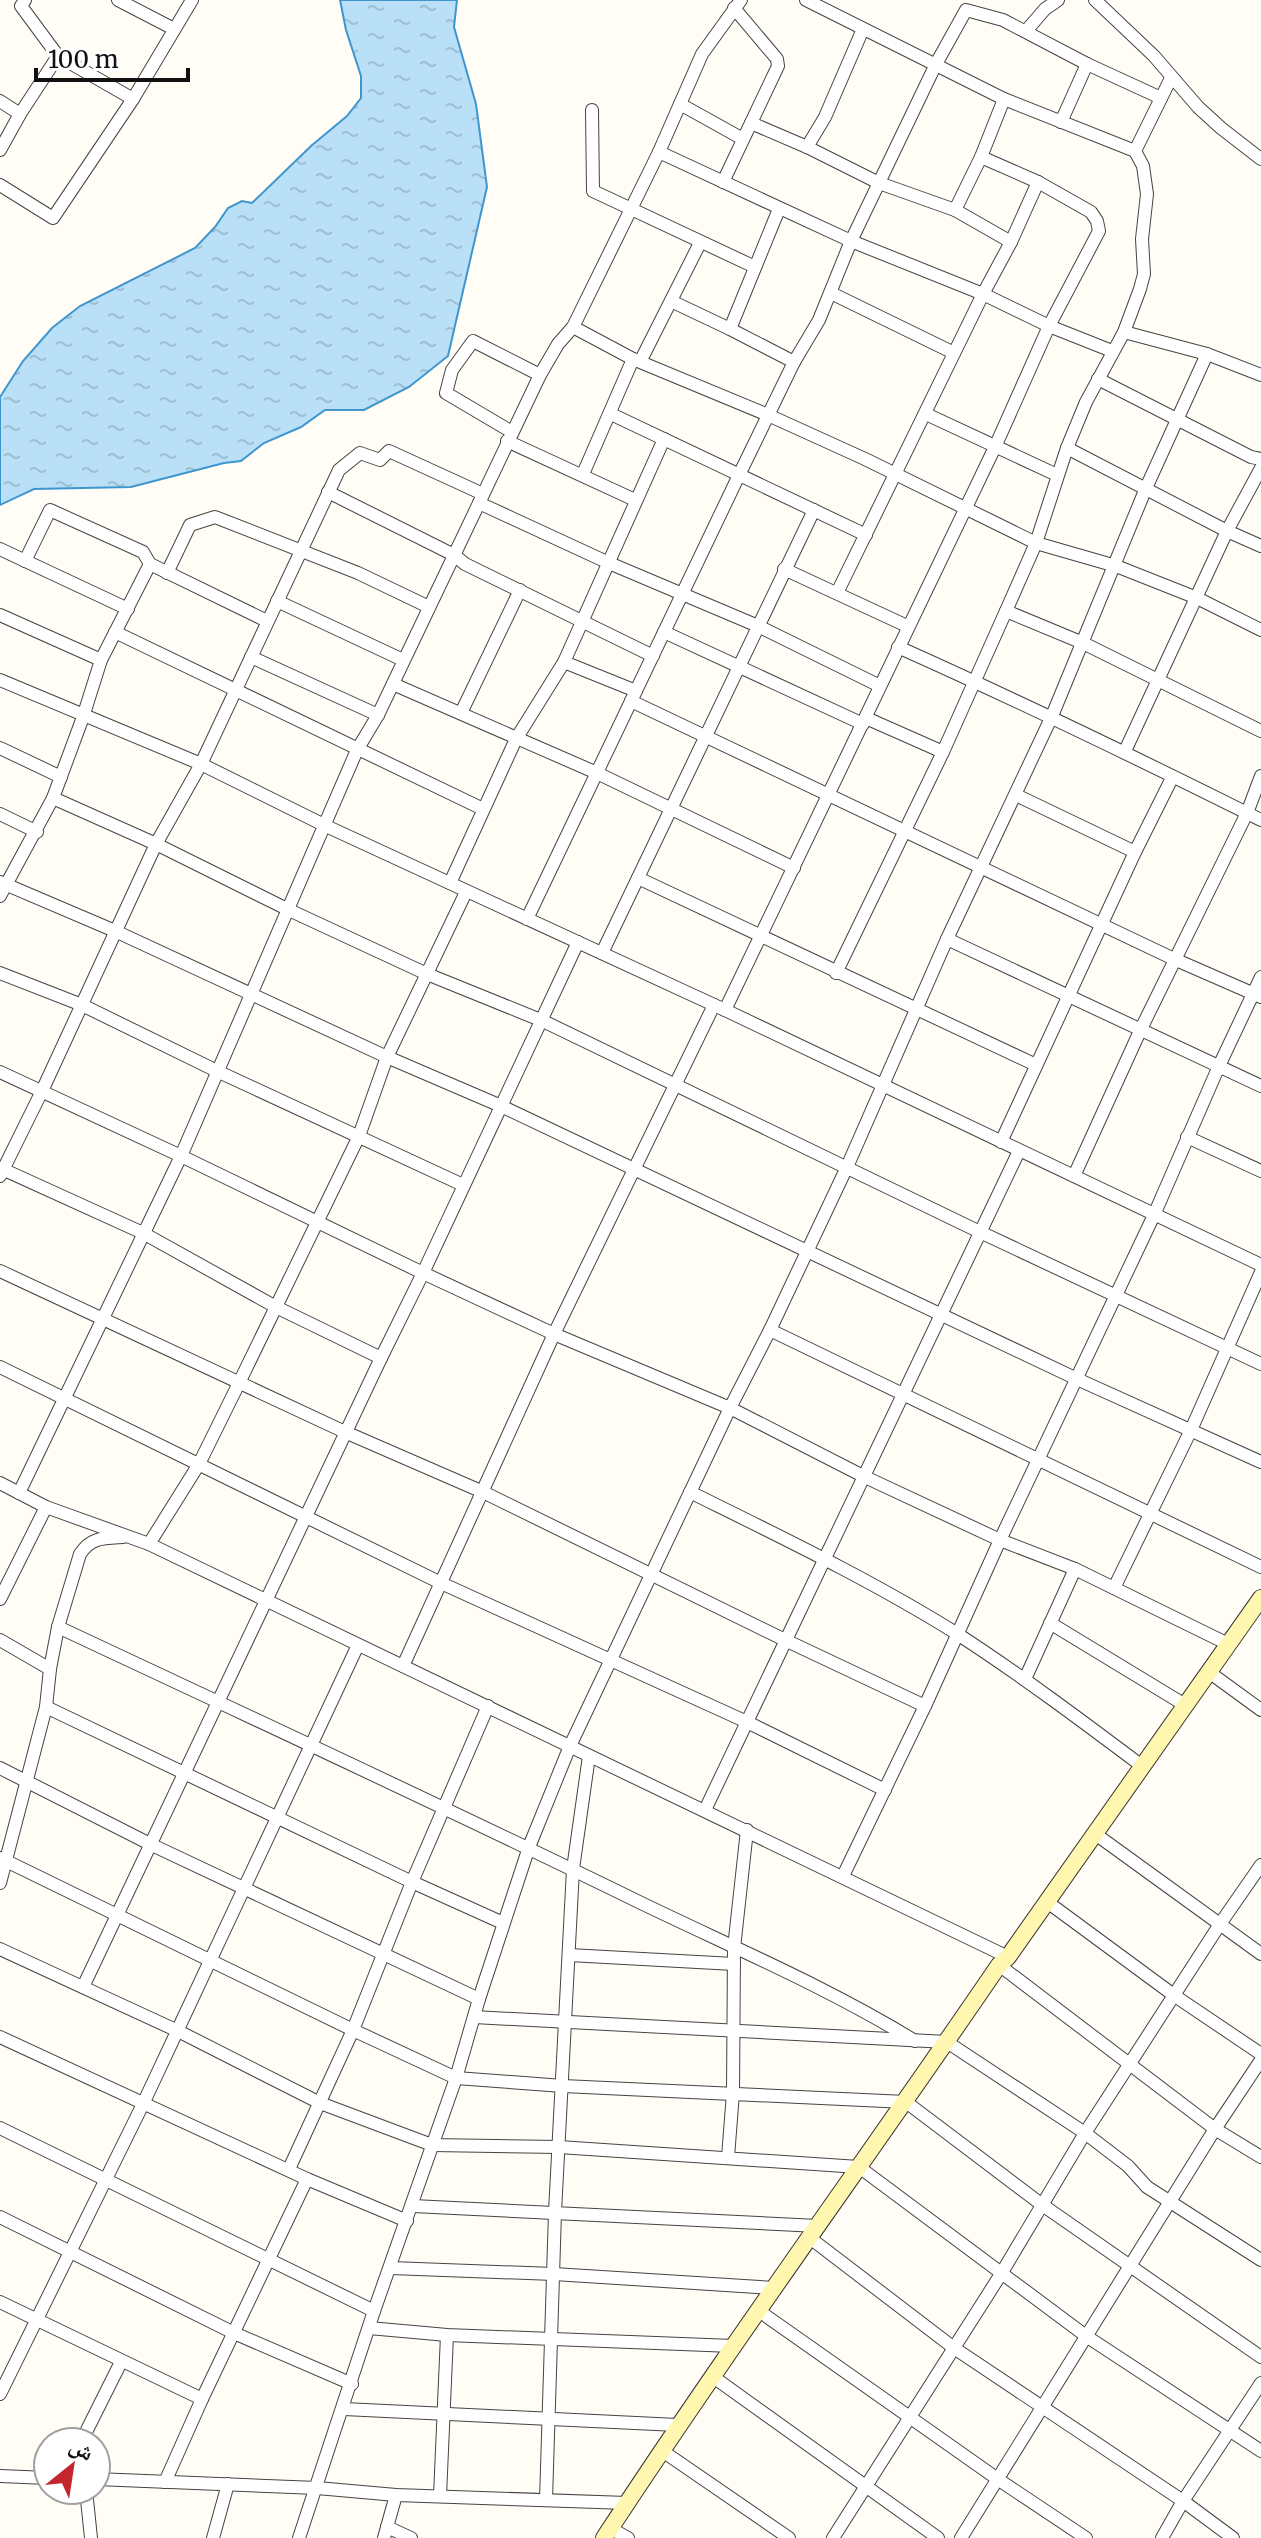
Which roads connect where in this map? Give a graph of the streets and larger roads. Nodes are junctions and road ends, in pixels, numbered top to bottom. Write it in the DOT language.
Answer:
graph roads {
  1 [pos="25,0"];
  2 [pos="118,0"];
  3 [pos="192,0"];
  4 [pos="806,0"];
  5 [pos="1058,0"];
  6 [pos="1095,0"];
  7 [pos="738,4"];
  8 [pos="174,29"];
  9 [pos="863,29"];
  10 [pos="1026,31"];
  11 [pos="58,56"];
  12 [pos="936,64"];
  13 [pos="1087,64"];
  14 [pos="1171,78"];
  15 [pos="1161,98"];
  16 [pos="133,99"];
  17 [pos="1004,99"];
  18 [pos="0,101"];
  19 [pos="680,104"];
  20 [pos="592,110"];
  21 [pos="20,114"];
  22 [pos="1061,122"];
  23 [pos="751,123"];
  24 [pos="743,139"];
  25 [pos="807,147"];
  26 [pos="0,150"];
  27 [pos="1135,151"];
  28 [pos="659,152"];
  29 [pos="981,157"];
  30 [pos="1261,159"];
  31 [pos="723,182"];
  32 [pos="1038,182"];
  33 [pos="879,183"];
  34 [pos="0,185"];
  35 [pos="630,209"];
  36 [pos="779,209"];
  37 [pos="955,210"];
  38 [pos="851,241"];
  39 [pos="1011,242"];
  40 [pos="700,243"];
  41 [pos="755,267"];
  42 [pos="831,293"];
  43 [pos="983,294"];
  44 [pos="671,301"];
  45 [pos="1049,326"];
  46 [pos="573,327"];
  47 [pos="730,329"];
  48 [pos="1124,332"];
  49 [pos="1112,351"];
  50 [pos="954,353"];
  51 [pos="1207,354"];
  52 [pos="637,360"];
  53 [pos="794,362"];
  54 [pos="540,375"];
  55 [pos="1261,375"];
  56 [pos="1098,379"];
  57 [pos="611,414"];
  58 [pos="926,414"];
  59 [pos="768,415"];
  60 [pos="1178,418"];
  61 [pos="510,436"];
  62 [pos="664,439"];
  63 [pos="995,447"];
  64 [pos="1067,448"];
  65 [pos="1261,459"];
  66 [pos="1261,468"];
  67 [pos="740,473"];
  68 [pos="583,474"];
  69 [pos="897,474"];
  70 [pos="1057,475"];
  71 [pos="1146,488"];
  72 [pos="328,492"];
  73 [pos="481,498"];
  74 [pos="635,500"];
  75 [pos="965,508"];
  76 [pos="814,510"];
  77 [pos="1227,531"];
  78 [pos="866,535"];
  79 [pos="1036,543"];
  80 [pos="1261,546"];
  81 [pos="0,549"];
  82 [pos="300,550"];
  83 [pos="454,555"];
  84 [pos="25,561"];
  85 [pos="609,563"];
  86 [pos="150,564"];
  87 [pos="1116,566"];
  88 [pos="784,569"];
  89 [pos="167,573"];
  90 [pos="520,590"];
  91 [pos="837,593"];
  92 [pos="681,594"];
  93 [pos="1197,598"];
  94 [pos="277,601"];
  95 [pos="429,607"];
  96 [pos="128,609"];
  97 [pos="1006,611"];
  98 [pos="0,615"];
  99 [pos="267,621"];
  100 [pos="582,622"];
  101 [pos="758,626"];
  102 [pos="907,626"];
  103 [pos="1261,630"];
  104 [pos="115,632"];
  105 [pos="664,632"];
  106 [pos="1083,643"];
  107 [pos="898,647"];
  108 [pos="653,656"];
  109 [pos="251,657"];
  110 [pos="101,660"];
  111 [pos="403,660"];
  112 [pos="564,662"];
  113 [pos="739,666"];
  114 [pos="0,680"];
  115 [pos="975,681"];
  116 [pos="1158,681"];
  117 [pos="393,684"];
  118 [pos="880,686"];
  119 [pos="236,691"];
  120 [pos="633,696"];
  121 [pos="461,713"];
  122 [pos="378,715"];
  123 [pos="1052,716"];
  124 [pos="83,717"];
  125 [pos="865,721"];
  126 [pos="1261,731"];
  127 [pos="706,737"];
  128 [pos="516,739"];
  129 [pos="0,748"];
  130 [pos="357,750"];
  131 [pos="1125,751"];
  132 [pos="943,752"];
  133 [pos="201,764"];
  134 [pos="597,773"];
  135 [pos="1261,776"];
  136 [pos="61,777"];
  137 [pos="1172,778"];
  138 [pos="1016,795"];
  139 [pos="829,796"];
  140 [pos="53,798"];
  141 [pos="671,808"];
  142 [pos="483,809"];
  143 [pos="1247,813"];
  144 [pos="0,814"];
  145 [pos="1261,820"];
  146 [pos="326,826"];
  147 [pos="905,830"];
  148 [pos="37,832"];
  149 [pos="156,844"];
  150 [pos="1135,852"];
  151 [pos="982,867"];
  152 [pos="794,868"];
  153 [pos="638,878"];
  154 [pos="450,883"];
  155 [pos="2,888"];
  156 [pos="466,892"];
  157 [pos="289,910"];
  158 [pos="527,919"];
  159 [pos="1102,925"];
  160 [pos="115,931"];
  161 [pos="760,935"];
  162 [pos="947,939"];
  163 [pos="578,942"];
  164 [pos="602,953"];
  165 [pos="1174,959"];
  166 [pos="0,973"];
  167 [pos="836,973"];
  168 [pos="427,974"];
  169 [pos="1261,977"];
  170 [pos="251,993"];
  171 [pos="1257,995"];
  172 [pos="1067,997"];
  173 [pos="82,1005"];
  174 [pos="720,1008"];
  175 [pos="916,1010"];
  176 [pos="543,1021"];
  177 [pos="1140,1031"];
  178 [pos="387,1057"];
  179 [pos="1036,1065"];
  180 [pos="1219,1066"];
  181 [pos="0,1072"];
  182 [pos="219,1072"];
  183 [pos="677,1085"];
  184 [pos="883,1086"];
  185 [pos="1261,1086"];
  186 [pos="42,1091"];
  187 [pos="501,1106"];
  188 [pos="359,1136"];
  189 [pos="1187,1137"];
  190 [pos="1001,1142"];
  191 [pos="1019,1151"];
  192 [pos="181,1156"];
  193 [pos="847,1167"];
  194 [pos="635,1170"];
  195 [pos="1,1171"];
  196 [pos="1261,1171"];
  197 [pos="1074,1176"];
  198 [pos="463,1185"];
  199 [pos="1154,1215"];
  200 [pos="318,1222"];
  201 [pos="980,1232"];
  202 [pos="143,1233"];
  203 [pos="807,1250"];
  204 [pos="1261,1265"];
  205 [pos="0,1271"];
  206 [pos="1261,1272"];
  207 [pos="423,1273"];
  208 [pos="1116,1296"];
  209 [pos="276,1307"];
  210 [pos="941,1312"];
  211 [pos="103,1321"];
  212 [pos="770,1330"];
  213 [pos="554,1334"];
  214 [pos="1228,1348"];
  215 [pos="381,1358"];
  216 [pos="1261,1364"];
  217 [pos="0,1367"];
  218 [pos="1077,1379"];
  219 [pos="239,1383"];
  220 [pos="902,1396"];
  221 [pos="65,1400"];
  222 [pos="730,1408"];
  223 [pos="1191,1430"];
  224 [pos="345,1432"];
  225 [pos="1039,1460"];
  226 [pos="1261,1462"];
  227 [pos="199,1464"];
  228 [pos="865,1477"];
  229 [pos="0,1483"];
  230 [pos="483,1492"];
  231 [pos="690,1492"];
  232 [pos="19,1493"];
  233 [pos="46,1507"];
  234 [pos="1151,1513"];
  235 [pos="306,1517"];
  236 [pos="128,1537"];
  237 [pos="1000,1540"];
  238 [pos="149,1544"];
  239 [pos="825,1558"];
  240 [pos="1261,1567"];
  241 [pos="1075,1569"];
  242 [pos="650,1574"];
  243 [pos="441,1583"];
  244 [pos="1114,1588"];
  245 [pos="0,1597"];
  246 [pos="1261,1599"];
  247 [pos="267,1602"];
  248 [pos="1050,1623"];
  249 [pos="58,1627"];
  250 [pos="956,1634"];
  251 [pos="0,1640"];
  252 [pos="785,1640"];
  253 [pos="1228,1644"];
  254 [pos="358,1645"];
  255 [pos="609,1661"];
  256 [pos="403,1666"];
  257 [pos="50,1669"];
  258 [pos="1209,1672"];
  259 [pos="1025,1679"];
  260 [pos="218,1702"];
  261 [pos="1185,1705"];
  262 [pos="488,1706"];
  263 [pos="925,1706"];
  264 [pos="46,1707"];
  265 [pos="1261,1710"];
  266 [pos="747,1722"];
  267 [pos="570,1746"];
  268 [pos="312,1747"];
  269 [pos="589,1756"];
  270 [pos="1142,1766"];
  271 [pos="0,1768"];
  272 [pos="185,1774"];
  273 [pos="26,1781"];
  274 [pos="885,1790"];
  275 [pos="444,1809"];
  276 [pos="705,1810"];
  277 [pos="278,1818"];
  278 [pos="747,1830"];
  279 [pos="1094,1833"];
  280 [pos="152,1845"];
  281 [pos="529,1847"];
  282 [pos="3,1859"];
  283 [pos="1261,1865"];
  284 [pos="573,1869"];
  285 [pos="843,1876"];
  286 [pos="412,1882"];
  287 [pos="0,1883"];
  288 [pos="245,1887"];
  289 [pos="1046,1901"];
  290 [pos="117,1916"];
  291 [pos="503,1923"];
  292 [pos="1220,1924"];
  293 [pos="734,1948"];
  294 [pos="0,1949"];
  295 [pos="1261,1954"];
  296 [pos="382,1955"];
  297 [pos="569,1955"];
  298 [pos="209,1961"];
  299 [pos="1004,1961"];
  300 [pos="734,1964"];
  301 [pos="83,1987"];
  302 [pos="1175,1996"];
  303 [pos="479,1999"];
  304 [pos="474,2017"];
  305 [pos="565,2021"];
  306 [pos="353,2030"];
  307 [pos="732,2030"];
  308 [pos="178,2031"];
  309 [pos="0,2037"];
  310 [pos="915,2041"];
  311 [pos="947,2042"];
  312 [pos="1261,2054"];
  313 [pos="1261,2060"];
  314 [pos="1130,2064"];
  315 [pos="456,2078"];
  316 [pos="563,2086"];
  317 [pos="733,2093"];
  318 [pos="906,2102"];
  319 [pos="320,2103"];
  320 [pos="143,2104"];
  321 [pos="0,2128"];
  322 [pos="1215,2129"];
  323 [pos="1085,2133"];
  324 [pos="432,2145"];
  325 [pos="559,2147"];
  326 [pos="728,2157"];
  327 [pos="1261,2157"];
  328 [pos="859,2167"];
  329 [pos="289,2169"];
  330 [pos="307,2179"];
  331 [pos="106,2181"];
  332 [pos="1041,2204"];
  333 [pos="1170,2204"];
  334 [pos="413,2206"];
  335 [pos="555,2212"];
  336 [pos="0,2217"];
  337 [pos="407,2221"];
  338 [pos="814,2232"];
  339 [pos="70,2250"];
  340 [pos="1261,2260"];
  341 [pos="267,2261"];
  342 [pos="1130,2265"];
  343 [pos="391,2268"];
  344 [pos="554,2274"];
  345 [pos="1001,2274"];
  346 [pos="774,2288"];
  347 [pos="0,2302"];
  348 [pos="374,2311"];
  349 [pos="759,2311"];
  350 [pos="35,2320"];
  351 [pos="369,2328"];
  352 [pos="234,2333"];
  353 [pos="447,2335"];
  354 [pos="1086,2336"];
  355 [pos="553,2340"];
  356 [pos="733,2346"];
  357 [pos="954,2348"];
  358 [pos="1261,2357"];
  359 [pos="121,2362"];
  360 [pos="712,2376"];
  361 [pos="1261,2383"];
  362 [pos="352,2384"];
  363 [pos="0,2394"];
  364 [pos="202,2399"];
  365 [pos="1042,2408"];
  366 [pos="344,2409"];
  367 [pos="444,2414"];
  368 [pos="910,2416"];
  369 [pos="550,2420"];
  370 [pos="677,2425"];
  371 [pos="89,2426"];
  372 [pos="1231,2429"];
  373 [pos="661,2450"];
  374 [pos="1261,2451"];
  375 [pos="0,2476"];
  376 [pos="32,2477"];
  377 [pos="112,2480"];
  378 [pos="999,2480"];
  379 [pos="165,2482"];
  380 [pos="228,2484"];
  381 [pos="866,2486"];
  382 [pos="317,2488"];
  383 [pos="396,2495"];
  384 [pos="440,2496"];
  385 [pos="546,2500"];
  386 [pos="1183,2501"];
  387 [pos="627,2503"];
  388 [pos="88,2506"];
  389 [pos="386,2532"];
  390 [pos="607,2533"];
  391 [pos="91,2538"];
  392 [pos="213,2538"];
  393 [pos="299,2538"];
  394 [pos="411,2538"];
  395 [pos="628,2538"];
  396 [pos="789,2538"];
  397 [pos="833,2538"];
  398 [pos="938,2538"];
  399 [pos="961,2538"];
  400 [pos="1086,2538"];
  401 [pos="1162,2538"];
  402 [pos="1233,2538"];
  1 -- 11 [label="street"];
  2 -- 8 [label="street"];
  3 -- 8 [label="street"];
  4 -- 9 [label="street"];
  5 -- 10 [label="street"];
  6 -- 14 [label="street"];
  7 -- 19 [label="street"];
  7 -- 23 [label="street"];
  8 -- 16 [label="street"];
  9 -- 12 [label="street"];
  9 -- 25 [label="street"];
  10 -- 12 [label="street"];
  10 -- 13 [label="street"];
  11 -- 16 [label="street"];
  11 -- 21 [label="street"];
  12 -- 17 [label="street"];
  12 -- 33 [label="street"];
  13 -- 15 [label="street"];
  13 -- 22 [label="street"];
  14 -- 15 [label="street"];
  14 -- 30 [label="street"];
  15 -- 27 [label="street"];
  16 -- 34 [label="street"];
  17 -- 22 [label="street"];
  17 -- 29 [label="street"];
  18 -- 21 [label="street"];
  19 -- 24 [label="street"];
  19 -- 28 [label="street"];
  20 -- 35 [label="street"];
  21 -- 26 [label="street"];
  22 -- 27 [label="street"];
  23 -- 24 [label="street"];
  23 -- 25 [label="street"];
  24 -- 31 [label="street"];
  25 -- 33 [label="street"];
  27 -- 48 [label="street"];
  28 -- 31 [label="street"];
  28 -- 35 [label="street"];
  29 -- 32 [label="street"];
  29 -- 37 [label="street"];
  31 -- 36 [label="street"];
  32 -- 39 [label="street"];
  32 -- 45 [label="street"];
  33 -- 37 [label="street"];
  33 -- 38 [label="street"];
  35 -- 40 [label="street"];
  35 -- 46 [label="street"];
  36 -- 38 [label="street"];
  36 -- 41 [label="street"];
  37 -- 39 [label="street"];
  38 -- 42 [label="street"];
  38 -- 43 [label="street"];
  39 -- 43 [label="street"];
  40 -- 41 [label="street"];
  40 -- 44 [label="street"];
  41 -- 47 [label="street"];
  42 -- 50 [label="street"];
  42 -- 53 [label="street"];
  43 -- 45 [label="street"];
  43 -- 50 [label="street"];
  44 -- 47 [label="street"];
  44 -- 52 [label="street"];
  45 -- 49 [label="street"];
  45 -- 63 [label="street"];
  46 -- 52 [label="street"];
  46 -- 54 [label="street"];
  47 -- 53 [label="street"];
  48 -- 49 [label="street"];
  48 -- 51 [label="street"];
  49 -- 56 [label="street"];
  50 -- 58 [label="street"];
  51 -- 55 [label="street"];
  51 -- 60 [label="street"];
  52 -- 57 [label="street"];
  52 -- 59 [label="street"];
  53 -- 59 [label="street"];
  54 -- 61 [label="street"];
  54 -- 61 [label="street"];
  56 -- 60 [label="street"];
  56 -- 64 [label="street"];
  57 -- 62 [label="street"];
  57 -- 68 [label="street"];
  58 -- 63 [label="street"];
  58 -- 69 [label="street"];
  59 -- 67 [label="street"];
  59 -- 69 [label="street"];
  60 -- 65 [label="street"];
  60 -- 71 [label="street"];
  61 -- 68 [label="street"];
  61 -- 73 [label="street"];
  62 -- 67 [label="street"];
  62 -- 74 [label="street"];
  63 -- 70 [label="street"];
  63 -- 75 [label="street"];
  64 -- 70 [label="street"];
  64 -- 71 [label="street"];
  66 -- 77 [label="street"];
  67 -- 76 [label="street"];
  67 -- 92 [label="street"];
  68 -- 74 [label="street"];
  69 -- 75 [label="street"];
  69 -- 78 [label="street"];
  70 -- 79 [label="street"];
  71 -- 77 [label="street"];
  71 -- 87 [label="street"];
  72 -- 73 [label="street"];
  72 -- 82 [label="street"];
  72 -- 83 [label="street"];
  73 -- 83 [label="street"];
  73 -- 85 [label="street"];
  74 -- 85 [label="street"];
  75 -- 79 [label="street"];
  75 -- 102 [label="street"];
  76 -- 78 [label="street"];
  76 -- 88 [label="street"];
  77 -- 80 [label="street"];
  77 -- 93 [label="street"];
  78 -- 91 [label="street"];
  79 -- 87 [label="street"];
  79 -- 97 [label="street"];
  81 -- 84 [label="street"];
  82 -- 89 [label="street"];
  82 -- 94 [label="street"];
  82 -- 95 [label="street"];
  83 -- 90 [label="street"];
  83 -- 95 [label="street"];
  84 -- 86 [label="street"];
  84 -- 96 [label="street"];
  85 -- 92 [label="street"];
  85 -- 100 [label="street"];
  86 -- 89 [label="street"];
  86 -- 96 [label="street"];
  87 -- 93 [label="street"];
  87 -- 106 [label="street"];
  88 -- 91 [label="street"];
  88 -- 101 [label="street"];
  89 -- 99 [label="street"];
  90 -- 100 [label="street"];
  90 -- 121 [label="street"];
  91 -- 102 [label="street"];
  92 -- 101 [label="street"];
  92 -- 105 [label="street"];
  93 -- 103 [label="street"];
  93 -- 116 [label="street"];
  94 -- 99 [label="street"];
  94 -- 111 [label="street"];
  95 -- 111 [label="street"];
  96 -- 104 [label="street"];
  97 -- 106 [label="street"];
  97 -- 115 [label="street"];
  98 -- 110 [label="street"];
  99 -- 109 [label="street"];
  100 -- 108 [label="street"];
  100 -- 112 [label="street"];
  101 -- 113 [label="street"];
  101 -- 118 [label="street"];
  102 -- 107 [label="street"];
  104 -- 110 [label="street"];
  104 -- 119 [label="street"];
  105 -- 108 [label="street"];
  105 -- 113 [label="street"];
  106 -- 116 [label="street"];
  106 -- 123 [label="street"];
  107 -- 115 [label="street"];
  107 -- 118 [label="street"];
  108 -- 120 [label="street"];
  109 -- 119 [label="street"];
  109 -- 122 [label="street"];
  110 -- 124 [label="street"];
  111 -- 117 [label="street"];
  112 -- 120 [label="street"];
  112 -- 128 [label="street"];
  113 -- 125 [label="street"];
  113 -- 127 [label="street"];
  114 -- 124 [label="street"];
  115 -- 123 [label="street"];
  115 -- 132 [label="street"];
  116 -- 126 [label="street"];
  116 -- 131 [label="street"];
  117 -- 121 [label="street"];
  117 -- 122 [label="street"];
  118 -- 125 [label="street"];
  119 -- 130 [label="street"];
  119 -- 133 [label="street"];
  120 -- 127 [label="street"];
  120 -- 134 [label="street"];
  121 -- 128 [label="street"];
  122 -- 130 [label="street"];
  123 -- 131 [label="street"];
  123 -- 138 [label="street"];
  124 -- 133 [label="street"];
  124 -- 136 [label="street"];
  125 -- 132 [label="street"];
  125 -- 139 [label="street"];
  127 -- 139 [label="street"];
  127 -- 141 [label="street"];
  128 -- 134 [label="street"];
  128 -- 142 [label="street"];
  129 -- 136 [label="street"];
  130 -- 142 [label="street"];
  130 -- 146 [label="street"];
  131 -- 137 [label="street"];
  132 -- 147 [label="street"];
  133 -- 146 [label="street"];
  133 -- 149 [label="street"];
  134 -- 141 [label="street"];
  134 -- 158 [label="street"];
  135 -- 143 [label="street"];
  136 -- 140 [label="street"];
  137 -- 143 [label="street"];
  137 -- 150 [label="street"];
  138 -- 150 [label="street"];
  138 -- 151 [label="street"];
  139 -- 147 [label="street"];
  139 -- 152 [label="street"];
  140 -- 148 [label="street"];
  140 -- 149 [label="street"];
  141 -- 152 [label="street"];
  141 -- 153 [label="street"];
  142 -- 154 [label="street"];
  143 -- 145 [label="street"];
  143 -- 165 [label="street"];
  144 -- 148 [label="street"];
  146 -- 154 [label="street"];
  146 -- 157 [label="street"];
  147 -- 151 [label="street"];
  147 -- 167 [label="street"];
  148 -- 155 [label="street"];
  149 -- 157 [label="street"];
  149 -- 160 [label="street"];
  150 -- 159 [label="street"];
  151 -- 159 [label="street"];
  151 -- 162 [label="street"];
  152 -- 161 [label="street"];
  153 -- 161 [label="street"];
  153 -- 164 [label="street"];
  154 -- 156 [label="street"];
  155 -- 160 [label="street"];
  156 -- 158 [label="street"];
  156 -- 168 [label="street"];
  157 -- 168 [label="street"];
  157 -- 170 [label="street"];
  158 -- 163 [label="street"];
  159 -- 165 [label="street"];
  159 -- 172 [label="street"];
  160 -- 170 [label="street"];
  160 -- 173 [label="street"];
  161 -- 167 [label="street"];
  161 -- 174 [label="street"];
  162 -- 172 [label="street"];
  162 -- 175 [label="street"];
  163 -- 164 [label="street"];
  163 -- 176 [label="street"];
  164 -- 174 [label="street"];
  165 -- 171 [label="street"];
  165 -- 177 [label="street"];
  166 -- 173 [label="street"];
  167 -- 175 [label="street"];
  168 -- 176 [label="street"];
  168 -- 178 [label="street"];
  169 -- 171 [label="street"];
  170 -- 178 [label="street"];
  170 -- 182 [label="street"];
  171 -- 180 [label="street"];
  172 -- 177 [label="street"];
  172 -- 179 [label="street"];
  173 -- 182 [label="street"];
  173 -- 186 [label="street"];
  174 -- 183 [label="street"];
  174 -- 184 [label="street"];
  175 -- 179 [label="street"];
  175 -- 184 [label="street"];
  176 -- 183 [label="street"];
  176 -- 187 [label="street"];
  177 -- 180 [label="street"];
  177 -- 197 [label="street"];
  178 -- 187 [label="street"];
  178 -- 188 [label="street"];
  179 -- 190 [label="street"];
  180 -- 185 [label="street"];
  180 -- 189 [label="street"];
  181 -- 186 [label="street"];
  182 -- 188 [label="street"];
  182 -- 192 [label="street"];
  183 -- 193 [label="street"];
  183 -- 194 [label="street"];
  184 -- 190 [label="street"];
  184 -- 193 [label="street"];
  186 -- 192 [label="street"];
  186 -- 195 [label="street"];
  187 -- 194 [label="street"];
  187 -- 198 [label="street"];
  188 -- 198 [label="street"];
  188 -- 200 [label="street"];
  189 -- 196 [label="street"];
  189 -- 199 [label="street"];
  190 -- 191 [label="street"];
  191 -- 197 [label="street"];
  191 -- 201 [label="street"];
  192 -- 200 [label="street"];
  192 -- 202 [label="street"];
  193 -- 201 [label="street"];
  193 -- 203 [label="street"];
  194 -- 203 [label="street"];
  194 -- 213 [label="street"];
  195 -- 202 [label="street"];
  197 -- 199 [label="street"];
  198 -- 207 [label="street"];
  199 -- 204 [label="street"];
  199 -- 208 [label="street"];
  200 -- 207 [label="street"];
  200 -- 209 [label="street"];
  201 -- 208 [label="street"];
  201 -- 210 [label="street"];
  202 -- 209 [label="street"];
  202 -- 211 [label="street"];
  203 -- 210 [label="street"];
  203 -- 212 [label="street"];
  205 -- 211 [label="street"];
  206 -- 214 [label="street"];
  207 -- 213 [label="street"];
  207 -- 215 [label="street"];
  208 -- 214 [label="street"];
  208 -- 218 [label="street"];
  209 -- 215 [label="street"];
  209 -- 219 [label="street"];
  210 -- 218 [label="street"];
  210 -- 220 [label="street"];
  211 -- 219 [label="street"];
  211 -- 221 [label="street"];
  212 -- 220 [label="street"];
  212 -- 222 [label="street"];
  213 -- 222 [label="street"];
  213 -- 230 [label="street"];
  214 -- 216 [label="street"];
  214 -- 223 [label="street"];
  215 -- 224 [label="street"];
  217 -- 221 [label="street"];
  218 -- 223 [label="street"];
  218 -- 225 [label="street"];
  219 -- 224 [label="street"];
  219 -- 227 [label="street"];
  220 -- 225 [label="street"];
  220 -- 228 [label="street"];
  221 -- 227 [label="street"];
  221 -- 232 [label="street"];
  222 -- 228 [label="street"];
  222 -- 231 [label="street"];
  223 -- 226 [label="street"];
  223 -- 234 [label="street"];
  224 -- 230 [label="street"];
  224 -- 235 [label="street"];
  225 -- 234 [label="street"];
  225 -- 237 [label="street"];
  227 -- 235 [label="street"];
  227 -- 238 [label="street"];
  228 -- 237 [label="street"];
  228 -- 239 [label="street"];
  229 -- 232 [label="street"];
  230 -- 242 [label="street"];
  230 -- 243 [label="street"];
  231 -- 239 [label="street"];
  231 -- 242 [label="street"];
  232 -- 233 [label="street"];
  233 -- 236 [label="street"];
  233 -- 245 [label="street"];
  234 -- 240 [label="street"];
  234 -- 244 [label="street"];
  235 -- 243 [label="street"];
  235 -- 247 [label="street"];
  236 -- 238 [label="street"];
  236 -- 249 [label="street"];
  237 -- 241 [label="street"];
  237 -- 250 [label="street"];
  238 -- 247 [label="street"];
  239 -- 250 [label="street"];
  239 -- 252 [label="street"];
  241 -- 244 [label="street"];
  241 -- 248 [label="street"];
  242 -- 252 [label="street"];
  242 -- 255 [label="street"];
  243 -- 255 [label="street"];
  243 -- 256 [label="street"];
  244 -- 253 [label="street"];
  246 -- 253 [label="street"];
  247 -- 254 [label="street"];
  247 -- 260 [label="street"];
  248 -- 259 [label="street"];
  248 -- 261 [label="street"];
  249 -- 257 [label="street"];
  249 -- 260 [label="street"];
  250 -- 259 [label="street"];
  250 -- 263 [label="street"];
  251 -- 257 [label="street"];
  252 -- 263 [label="street"];
  252 -- 266 [label="street"];
  253 -- 258 [label="street"];
  254 -- 256 [label="street"];
  254 -- 268 [label="street"];
  255 -- 266 [label="street"];
  255 -- 267 [label="street"];
  256 -- 262 [label="street"];
  257 -- 264 [label="street"];
  258 -- 261 [label="street"];
  258 -- 265 [label="street"];
  259 -- 270 [label="street"];
  260 -- 268 [label="street"];
  260 -- 272 [label="street"];
  261 -- 270 [label="street"];
  262 -- 267 [label="street"];
  262 -- 275 [label="street"];
  263 -- 274 [label="street"];
  264 -- 272 [label="street"];
  264 -- 273 [label="street"];
  266 -- 274 [label="street"];
  266 -- 276 [label="street"];
  267 -- 269 [label="street"];
  267 -- 281 [label="street"];
  268 -- 275 [label="street"];
  268 -- 277 [label="street"];
  269 -- 276 [label="street"];
  269 -- 284 [label="street"];
  270 -- 279 [label="street"];
  271 -- 273 [label="street"];
  272 -- 277 [label="street"];
  272 -- 280 [label="street"];
  273 -- 280 [label="street"];
  273 -- 282 [label="street"];
  274 -- 285 [label="street"];
  275 -- 281 [label="street"];
  275 -- 286 [label="street"];
  276 -- 278 [label="street"];
  277 -- 286 [label="street"];
  277 -- 288 [label="street"];
  278 -- 285 [label="street"];
  278 -- 293 [label="street"];
  279 -- 289 [label="street"];
  279 -- 292 [label="street"];
  280 -- 288 [label="street"];
  280 -- 290 [label="street"];
  281 -- 284 [label="street"];
  281 -- 291 [label="street"];
  282 -- 287 [label="street"];
  282 -- 290 [label="street"];
  283 -- 292 [label="street"];
  284 -- 293 [label="street"];
  284 -- 297 [label="street"];
  285 -- 299 [label="street"];
  286 -- 291 [label="street"];
  286 -- 296 [label="street"];
  288 -- 296 [label="street"];
  288 -- 298 [label="street"];
  289 -- 299 [label="street"];
  289 -- 302 [label="street"];
  290 -- 298 [label="street"];
  290 -- 301 [label="street"];
  291 -- 303 [label="street"];
  292 -- 295 [label="street"];
  292 -- 302 [label="street"];
  293 -- 300 [label="street"];
  293 -- 310 [label="street"];
  294 -- 301 [label="street"];
  296 -- 303 [label="street"];
  296 -- 306 [label="street"];
  297 -- 300 [label="street"];
  297 -- 305 [label="street"];
  298 -- 306 [label="street"];
  298 -- 308 [label="street"];
  299 -- 311 [label="street"];
  299 -- 314 [label="street"];
  300 -- 307 [label="street"];
  301 -- 308 [label="street"];
  302 -- 312 [label="street"];
  302 -- 314 [label="street"];
  303 -- 304 [label="street"];
  304 -- 305 [label="street"];
  304 -- 315 [label="street"];
  305 -- 307 [label="street"];
  305 -- 316 [label="street"];
  306 -- 315 [label="street"];
  306 -- 319 [label="street"];
  307 -- 310 [label="street"];
  307 -- 317 [label="street"];
  308 -- 319 [label="street"];
  308 -- 320 [label="street"];
  309 -- 320 [label="street"];
  310 -- 311 [label="street"];
  311 -- 318 [label="street"];
  311 -- 323 [label="street"];
  313 -- 322 [label="street"];
  314 -- 322 [label="street"];
  314 -- 323 [label="street"];
  315 -- 316 [label="street"];
  315 -- 324 [label="street"];
  316 -- 317 [label="street"];
  316 -- 325 [label="street"];
  317 -- 318 [label="street"];
  317 -- 326 [label="street"];
  318 -- 328 [label="street"];
  318 -- 332 [label="street"];
  319 -- 324 [label="street"];
  319 -- 329 [label="street"];
  320 -- 329 [label="street"];
  320 -- 331 [label="street"];
  321 -- 331 [label="street"];
  322 -- 327 [label="street"];
  322 -- 333 [label="street"];
  323 -- 332 [label="street"];
  323 -- 333 [label="street"];
  324 -- 325 [label="street"];
  324 -- 334 [label="street"];
  325 -- 326 [label="street"];
  325 -- 335 [label="street"];
  326 -- 328 [label="street"];
  328 -- 338 [label="street"];
  328 -- 345 [label="street"];
  329 -- 330 [label="street"];
  330 -- 337 [label="street"];
  330 -- 341 [label="street"];
  331 -- 339 [label="street"];
  331 -- 341 [label="street"];
  332 -- 342 [label="street"];
  332 -- 345 [label="street"];
  333 -- 340 [label="street"];
  333 -- 342 [label="street"];
  334 -- 335 [label="street"];
  334 -- 337 [label="street"];
  335 -- 338 [label="street"];
  335 -- 344 [label="street"];
  336 -- 339 [label="street"];
  337 -- 343 [label="street"];
  338 -- 346 [label="street"];
  338 -- 357 [label="street"];
  339 -- 350 [label="street"];
  339 -- 352 [label="street"];
  341 -- 348 [label="street"];
  341 -- 352 [label="street"];
  342 -- 354 [label="street"];
  342 -- 358 [label="street"];
  343 -- 344 [label="street"];
  343 -- 348 [label="street"];
  344 -- 346 [label="street"];
  344 -- 355 [label="street"];
  345 -- 354 [label="street"];
  345 -- 357 [label="street"];
  346 -- 349 [label="street"];
  347 -- 350 [label="street"];
  348 -- 351 [label="street"];
  349 -- 356 [label="street"];
  349 -- 368 [label="street"];
  350 -- 359 [label="street"];
  350 -- 363 [label="street"];
  351 -- 353 [label="street"];
  351 -- 362 [label="street"];
  352 -- 362 [label="street"];
  352 -- 364 [label="street"];
  353 -- 355 [label="street"];
  353 -- 367 [label="street"];
  354 -- 365 [label="street"];
  354 -- 372 [label="street"];
  355 -- 356 [label="street"];
  355 -- 369 [label="street"];
  356 -- 360 [label="street"];
  357 -- 365 [label="street"];
  357 -- 368 [label="street"];
  359 -- 364 [label="street"];
  359 -- 371 [label="street"];
  360 -- 370 [label="street"];
  360 -- 381 [label="street"];
  361 -- 372 [label="street"];
  362 -- 366 [label="street"];
  364 -- 379 [label="street"];
  365 -- 378 [label="street"];
  365 -- 386 [label="street"];
  366 -- 367 [label="street"];
  366 -- 382 [label="street"];
  367 -- 369 [label="street"];
  367 -- 384 [label="street"];
  368 -- 378 [label="street"];
  368 -- 381 [label="street"];
  369 -- 370 [label="street"];
  369 -- 385 [label="street"];
  370 -- 373 [label="street"];
  372 -- 374 [label="street"];
  372 -- 386 [label="street"];
  373 -- 387 [label="street"];
  373 -- 396 [label="street"];
  375 -- 376 [label="street"];
  377 -- 379 [label="street"];
  378 -- 399 [label="street"];
  378 -- 400 [label="street"];
  379 -- 380 [label="street"];
  380 -- 382 [label="street"];
  380 -- 392 [label="street"];
  381 -- 397 [label="street"];
  381 -- 398 [label="street"];
  382 -- 383 [label="street"];
  382 -- 393 [label="street"];
  383 -- 384 [label="street"];
  383 -- 389 [label="street"];
  384 -- 385 [label="street"];
  385 -- 387 [label="street"];
  386 -- 401 [label="street"];
  386 -- 402 [label="street"];
  387 -- 390 [label="street"];
  388 -- 391 [label="street"];
  389 -- 394 [label="street"];
  390 -- 395 [label="street"];
}
